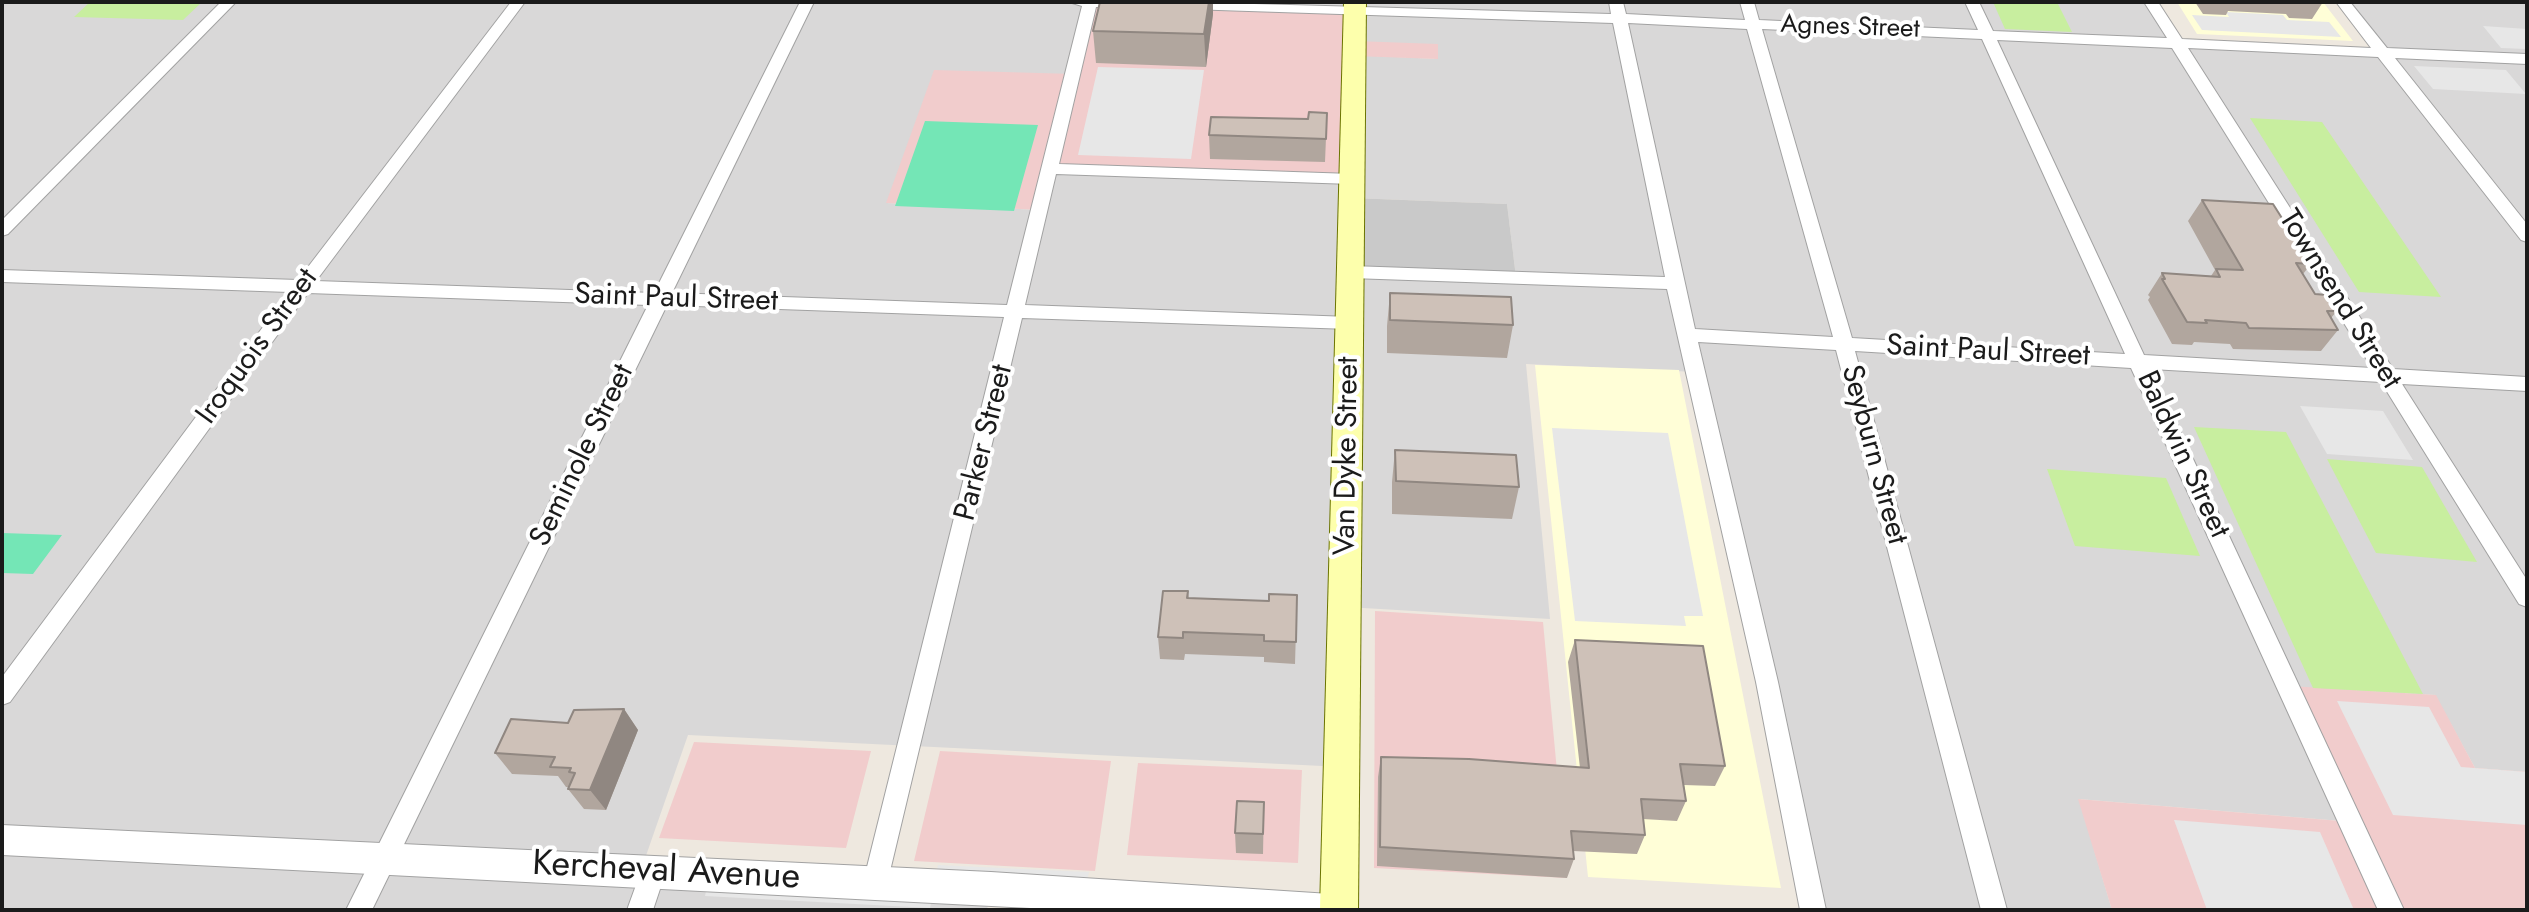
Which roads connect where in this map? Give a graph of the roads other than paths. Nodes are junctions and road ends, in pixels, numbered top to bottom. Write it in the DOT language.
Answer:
graph roads {
  1 [pos="229,2"];
  2 [pos="518,2"];
  3 [pos="807,2"];
  4 [pos="1076,2"];
  5 [pos="1090,2"];
  6 [pos="1747,2"];
  7 [pos="1972,2"];
  8 [pos="2151,2"];
  9 [pos="2343,2"];
  10 [pos="1135,4"];
  11 [pos="1178,5"];
  12 [pos="1355,6"];
  13 [pos="1618,10"];
  14 [pos="1753,24"];
  15 [pos="1986,34"];
  16 [pos="2177,43"];
  17 [pos="2383,53"];
  18 [pos="2527,59"];
  19 [pos="1051,169"];
  20 [pos="1352,179"];
  21 [pos="2,230"];
  22 [pos="2527,236"];
  23 [pos="1351,272"];
  24 [pos="2,276"];
  25 [pos="1675,283"];
  26 [pos="304,286"];
  27 [pos="661,299"];
  28 [pos="1017,311"];
  29 [pos="1350,323"];
  30 [pos="1688,335"];
  31 [pos="1844,344"];
  32 [pos="2138,361"];
  33 [pos="2387,376"];
  34 [pos="2527,384"];
  35 [pos="2527,598"];
  36 [pos="2,695"];
  37 [pos="2,840"];
  38 [pos="386,857"];
  39 [pos="653,871"];
  40 [pos="876,883"];
  41 [pos="989,899"];
  42 [pos="359,910"];
  43 [pos="640,910"];
  44 [pos="1330,910"];
  45 [pos="1339,910"];
  46 [pos="1813,910"];
  47 [pos="1994,910"];
  48 [pos="2391,910"];
  1 -- 21 [label="street"];
  2 -- 26 [label="street, Iroquois Street"];
  3 -- 27 [label="street, Seminole Street"];
  4 -- 5 [label="street"];
  5 -- 10 [label="street"];
  5 -- 19 [label="street, Parker Street"];
  6 -- 14 [label="street, Seyburn Street"];
  7 -- 15 [label="street, Baldwin Street"];
  8 -- 16 [label="street, Townsend Street"];
  9 -- 17 [label="street"];
  11 -- 12 [label="street, Agnes Street"];
  12 -- 13 [label="street, Agnes Street"];
  12 -- 20 [label="main road, Van Dyke Street"];
  13 -- 14 [label="street, Agnes Street"];
  13 -- 25 [label="street"];
  14 -- 15 [label="street, Agnes Street"];
  14 -- 31 [label="street, Seyburn Street"];
  15 -- 16 [label="street, Agnes Street"];
  15 -- 32 [label="street, Baldwin Street"];
  16 -- 17 [label="street, Agnes Street"];
  16 -- 33 [label="street, Townsend Street"];
  17 -- 18 [label="street, Agnes Street"];
  17 -- 22 [label="street"];
  19 -- 20 [label="street"];
  19 -- 28 [label="street, Parker Street"];
  20 -- 23 [label="main road, Van Dyke Street"];
  23 -- 25 [label="street"];
  23 -- 29 [label="main road, Van Dyke Street"];
  24 -- 26 [label="street, Saint Paul Street"];
  25 -- 30 [label="street"];
  26 -- 27 [label="street, Saint Paul Street"];
  26 -- 36 [label="street, Iroquois Street"];
  27 -- 28 [label="street, Saint Paul Street"];
  27 -- 38 [label="street, Seminole Street"];
  28 -- 29 [label="street, Saint Paul Street"];
  28 -- 40 [label="street, Parker Street"];
  29 -- 45 [label="main road, Van Dyke Street"];
  30 -- 31 [label="street, Saint Paul Street"];
  30 -- 46 [label="street"];
  31 -- 32 [label="street, Saint Paul Street"];
  31 -- 47 [label="street, Seyburn Street"];
  32 -- 33 [label="street, Saint Paul Street"];
  32 -- 48 [label="street, Baldwin Street"];
  33 -- 34 [label="street, Saint Paul Street"];
  33 -- 35 [label="street, Townsend Street"];
  37 -- 38 [label="street, Kercheval Avenue"];
  38 -- 39 [label="street, Kercheval Avenue"];
  38 -- 42 [label="street, Seminole Street"];
  39 -- 40 [label="street, Kercheval Avenue"];
  39 -- 43 [label="street"];
  40 -- 41 [label="street, Kercheval Avenue"];
  41 -- 44 [label="street, Kercheval Avenue"];
}
